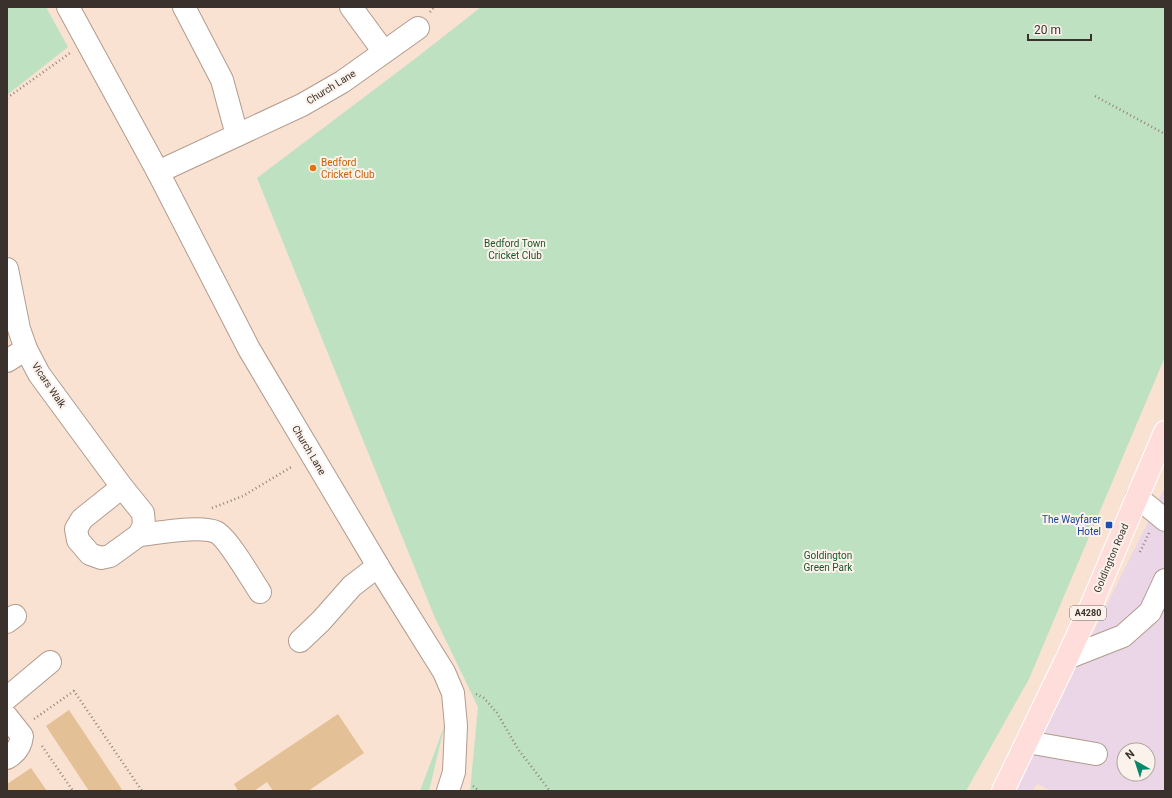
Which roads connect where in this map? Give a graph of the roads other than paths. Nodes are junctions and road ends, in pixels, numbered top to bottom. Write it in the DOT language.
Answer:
graph roads {
  1 [pos="68,7"];
  2 [pos="184,7"];
  3 [pos="350,7"];
  4 [pos="418,28"];
  5 [pos="384,52"];
  6 [pos="237,135"];
  7 [pos="158,172"];
  8 [pos="7,269"];
  9 [pos="26,349"];
  10 [pos="7,362"];
  11 [pos="1165,432"];
  12 [pos="122,487"];
  13 [pos="1137,497"];
  14 [pos="1165,520"];
  15 [pos="139,535"];
  16 [pos="378,566"];
  17 [pos="1165,580"];
  18 [pos="260,592"];
  19 [pos="300,641"];
  20 [pos="1067,658"];
  21 [pos="50,662"];
  22 [pos="7,698"];
  23 [pos="15,728"];
  24 [pos="1027,742"];
  25 [pos="1096,754"];
  26 [pos="7,758"];
  27 [pos="448,791"];
  28 [pos="1003,791"];
  1 -- 7 [label="street, Church Lane"];
  2 -- 6 [label="street"];
  3 -- 5 [label="street"];
  4 -- 5 [label="street, Church Lane"];
  5 -- 6 [label="street, Church Lane"];
  6 -- 7 [label="street, Church Lane"];
  7 -- 16 [label="street, Church Lane"];
  8 -- 9 [label="street, Vicars Walk"];
  9 -- 10 [label="street"];
  9 -- 12 [label="street, Vicars Walk"];
  11 -- 13 [label="main road, Goldington Road / A4280"];
  12 -- 15 [label="street, Vicars Walk"];
  12 -- 15 [label="street"];
  13 -- 14 [label="street"];
  13 -- 20 [label="main road, Goldington Road / A4280"];
  15 -- 18 [label="street"];
  16 -- 19 [label="street"];
  16 -- 27 [label="street, Church Lane"];
  17 -- 20 [label="street"];
  20 -- 24 [label="main road, Goldington Road / A4280"];
  21 -- 22 [label="street"];
  23 -- 26 [label="street"];
  24 -- 25 [label="street"];
  24 -- 28 [label="main road, Goldington Road / A4280"];
}
